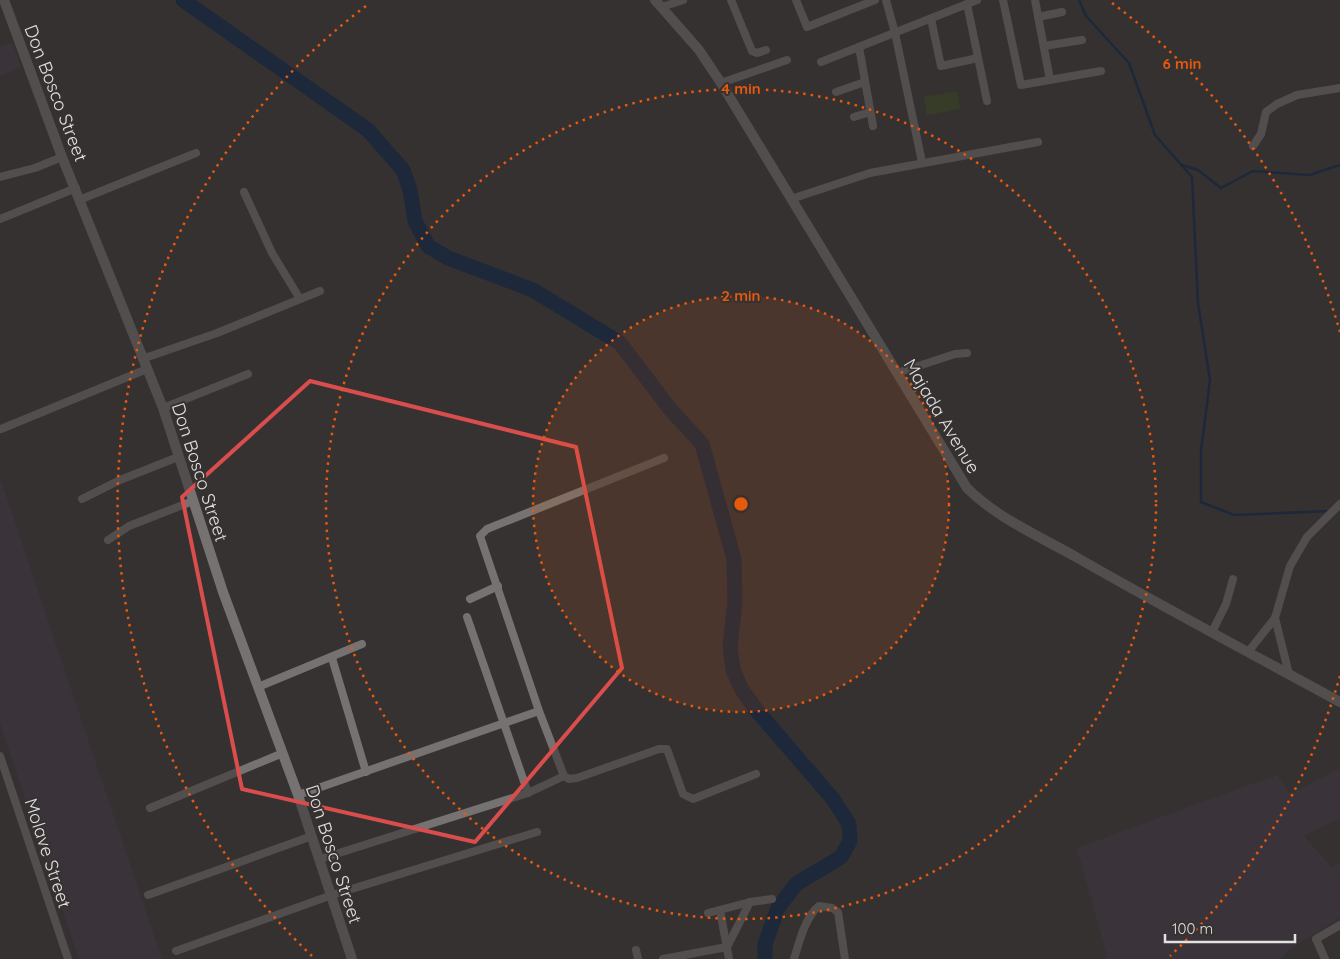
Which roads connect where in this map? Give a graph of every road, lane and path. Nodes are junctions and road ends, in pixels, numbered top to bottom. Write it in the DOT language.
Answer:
graph roads {
  1 [pos="4,0"];
  2 [pos="683,0"];
  3 [pos="731,0"];
  4 [pos="796,0"];
  5 [pos="875,0"];
  6 [pos="886,0"];
  7 [pos="977,0"];
  8 [pos="1003,0"];
  9 [pos="1035,0"];
  10 [pos="659,3"];
  11 [pos="967,4"];
  12 [pos="1062,12"];
  13 [pos="1038,17"];
  14 [pos="931,18"];
  15 [pos="895,33"];
  16 [pos="1082,40"];
  17 [pos="1044,46"];
  18 [pos="859,47"];
  19 [pos="766,50"];
  20 [pos="978,58"];
  21 [pos="788,60"];
  22 [pos="821,62"];
  23 [pos="1102,71"];
  24 [pos="1050,80"];
  25 [pos="865,82"];
  26 [pos="721,83"];
  27 [pos="1340,88"];
  28 [pos="836,92"];
  29 [pos="987,101"];
  30 [pos="870,112"];
  31 [pos="854,117"];
  32 [pos="873,126"];
  33 [pos="1038,142"];
  34 [pos="1253,146"];
  35 [pos="196,153"];
  36 [pos="62,157"];
  37 [pos="922,162"];
  38 [pos="0,177"];
  39 [pos="76,188"];
  40 [pos="244,192"];
  41 [pos="792,199"];
  42 [pos="79,200"];
  43 [pos="0,219"];
  44 [pos="320,291"];
  45 [pos="300,299"];
  46 [pos="967,353"];
  47 [pos="142,359"];
  48 [pos="147,369"];
  49 [pos="897,373"];
  50 [pos="248,374"];
  51 [pos="163,408"];
  52 [pos="1,429"];
  53 [pos="178,457"];
  54 [pos="664,458"];
  55 [pos="82,499"];
  56 [pos="193,501"];
  57 [pos="1340,504"];
  58 [pos="108,540"];
  59 [pos="1233,579"];
  60 [pos="498,586"];
  61 [pos="470,599"];
  62 [pos="467,617"];
  63 [pos="1275,618"];
  64 [pos="1212,632"];
  65 [pos="362,644"];
  66 [pos="1248,652"];
  67 [pos="332,658"];
  68 [pos="1289,674"];
  69 [pos="258,686"];
  70 [pos="1340,702"];
  71 [pos="539,711"];
  72 [pos="503,725"];
  73 [pos="282,753"];
  74 [pos="0,756"];
  75 [pos="366,772"];
  76 [pos="756,774"];
  77 [pos="564,776"];
  78 [pos="528,793"];
  79 [pos="298,794"];
  80 [pos="150,808"];
  81 [pos="537,832"];
  82 [pos="312,836"];
  83 [pos="320,859"];
  84 [pos="148,895"];
  85 [pos="332,895"];
  86 [pos="772,899"];
  87 [pos="750,902"];
  88 [pos="720,910"];
  89 [pos="708,912"];
  90 [pos="1340,925"];
  91 [pos="726,947"];
  92 [pos="636,950"];
  93 [pos="176,951"];
  94 [pos="68,959"];
  95 [pos="352,959"];
  96 [pos="638,959"];
  97 [pos="663,959"];
  98 [pos="729,959"];
  99 [pos="794,959"];
  100 [pos="845,959"];
  101 [pos="1325,959"];
  1 -- 36 [label="street, Don Bosco Street"];
  2 -- 10 [label="street"];
  3 -- 19 [label="street"];
  4 -- 5 [label="street"];
  6 -- 15 [label="street"];
  7 -- 11 [label="street"];
  8 -- 24 [label="street"];
  9 -- 13 [label="street"];
  10 -- 26 [label="street, Majada Avenue"];
  11 -- 14 [label="street"];
  11 -- 20 [label="street"];
  12 -- 13 [label="street"];
  13 -- 17 [label="street"];
  14 -- 15 [label="street"];
  14 -- 20 [label="street"];
  15 -- 18 [label="street"];
  15 -- 37 [label="street"];
  16 -- 17 [label="street"];
  17 -- 24 [label="street"];
  18 -- 22 [label="street"];
  18 -- 25 [label="street"];
  20 -- 29 [label="street"];
  21 -- 26 [label="street"];
  23 -- 24 [label="street"];
  25 -- 28 [label="street"];
  25 -- 30 [label="street"];
  26 -- 41 [label="street, Majada Avenue"];
  27 -- 34 [label="street"];
  30 -- 31 [label="street"];
  30 -- 32 [label="street"];
  33 -- 37 [label="street"];
  35 -- 42 [label="street"];
  36 -- 38 [label="street"];
  36 -- 39 [label="street, Don Bosco Street"];
  37 -- 41 [label="street"];
  39 -- 42 [label="street, Don Bosco Street"];
  39 -- 43 [label="street"];
  40 -- 45 [label="street"];
  41 -- 49 [label="street, Majada Avenue"];
  42 -- 47 [label="street, Don Bosco Street"];
  44 -- 45 [label="street"];
  45 -- 47 [label="street"];
  46 -- 49 [label="street"];
  47 -- 48 [label="street, Don Bosco Street"];
  48 -- 51 [label="street, Don Bosco Street"];
  48 -- 52 [label="street"];
  49 -- 64 [label="street, Majada Avenue"];
  50 -- 51 [label="street"];
  51 -- 53 [label="street, Don Bosco Street"];
  53 -- 55 [label="street"];
  53 -- 56 [label="street, Don Bosco Street"];
  54 -- 60 [label="street"];
  56 -- 58 [label="street"];
  56 -- 69 [label="street, Don Bosco Street"];
  57 -- 63 [label="street"];
  59 -- 64 [label="street"];
  60 -- 61 [label="street"];
  60 -- 71 [label="street"];
  62 -- 72 [label="street"];
  63 -- 66 [label="street"];
  63 -- 68 [label="street"];
  64 -- 66 [label="street, Majada Avenue"];
  65 -- 67 [label="street"];
  66 -- 68 [label="street, Majada Avenue"];
  67 -- 69 [label="street"];
  67 -- 75 [label="street"];
  68 -- 70 [label="street, Majada Avenue"];
  69 -- 73 [label="street, Don Bosco Street"];
  71 -- 72 [label="street"];
  71 -- 77 [label="street"];
  72 -- 75 [label="street"];
  72 -- 78 [label="street"];
  73 -- 79 [label="street, Don Bosco Street"];
  73 -- 80 [label="street"];
  74 -- 94 [label="street, Molave Street"];
  75 -- 79 [label="street"];
  76 -- 77 [label="street"];
  77 -- 78 [label="street"];
  78 -- 83 [label="street"];
  79 -- 82 [label="street, Don Bosco Street"];
  81 -- 85 [label="street"];
  82 -- 83 [label="street, Don Bosco Street"];
  82 -- 84 [label="street"];
  83 -- 85 [label="street, Don Bosco Street"];
  85 -- 93 [label="street"];
  85 -- 95 [label="street, Don Bosco Street"];
  86 -- 87 [label="street"];
  87 -- 88 [label="street"];
  87 -- 91 [label="street"];
  88 -- 89 [label="street"];
  88 -- 91 [label="street"];
  90 -- 101 [label="street"];
  91 -- 97 [label="street"];
  91 -- 98 [label="street"];
  92 -- 96 [label="street"];
  99 -- 100 [label="street"];
}
